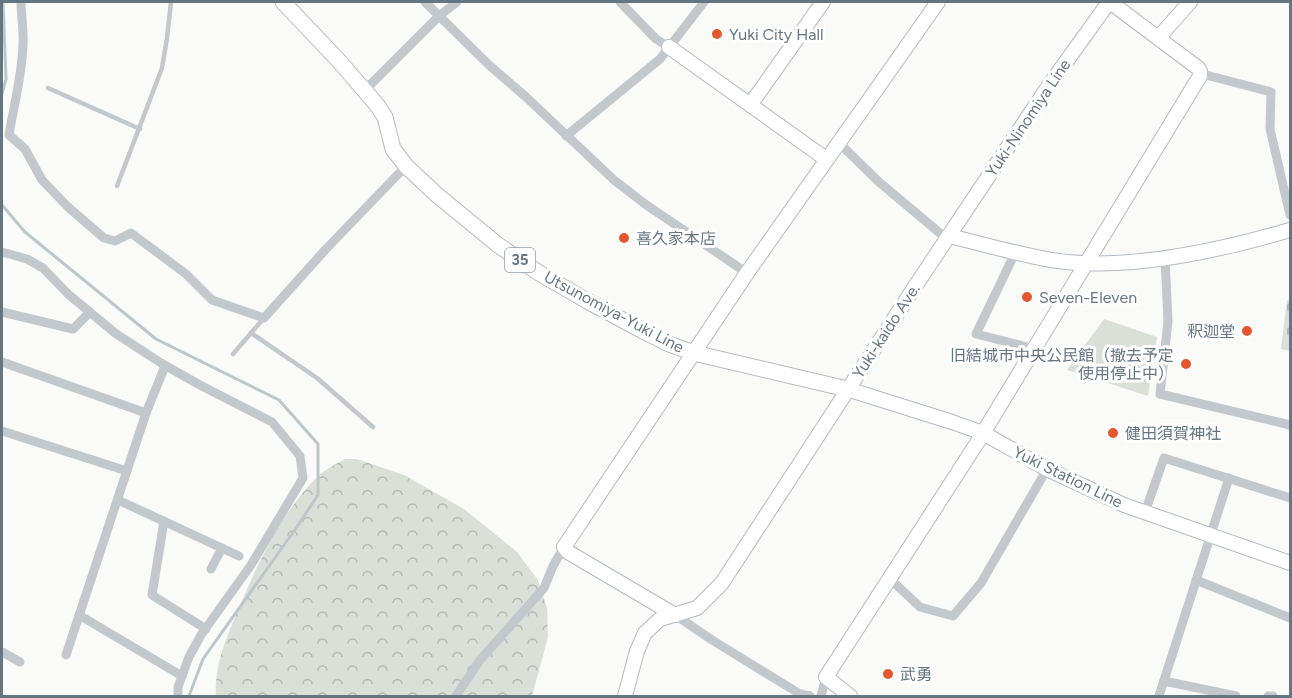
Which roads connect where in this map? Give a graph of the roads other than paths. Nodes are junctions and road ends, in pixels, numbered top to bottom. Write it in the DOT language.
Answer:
graph roads {
  1 [pos="21,2"];
  2 [pos="171,2"];
  3 [pos="283,2"];
  4 [pos="425,2"];
  5 [pos="457,2"];
  6 [pos="620,2"];
  7 [pos="704,2"];
  8 [pos="823,2"];
  9 [pos="938,2"];
  10 [pos="1190,2"];
  11 [pos="1114,3"];
  12 [pos="439,16"];
  13 [pos="1158,38"];
  14 [pos="669,47"];
  15 [pos="1200,71"];
  16 [pos="48,88"];
  17 [pos="365,90"];
  18 [pos="750,105"];
  19 [pos="140,129"];
  20 [pos="566,136"];
  21 [pos="838,142"];
  22 [pos="826,159"];
  23 [pos="406,166"];
  24 [pos="1286,177"];
  25 [pos="117,186"];
  26 [pos="1290,215"];
  27 [pos="1290,230"];
  28 [pos="949,236"];
  29 [pos="2,252"];
  30 [pos="1015,253"];
  31 [pos="1165,258"];
  32 [pos="1087,264"];
  33 [pos="747,273"];
  34 [pos="2,312"];
  35 [pos="90,312"];
  36 [pos="264,318"];
  37 [pos="251,333"];
  38 [pos="1035,350"];
  39 [pos="694,353"];
  40 [pos="233,354"];
  41 [pos="2,362"];
  42 [pos="165,366"];
  43 [pos="848,389"];
  44 [pos="147,412"];
  45 [pos="1290,425"];
  46 [pos="373,426"];
  47 [pos="2,431"];
  48 [pos="982,433"];
  49 [pos="1047,469"];
  50 [pos="127,471"];
  51 [pos="1229,478"];
  52 [pos="1290,498"];
  53 [pos="118,500"];
  54 [pos="1145,512"];
  55 [pos="164,521"];
  56 [pos="1210,534"];
  57 [pos="564,547"];
  58 [pos="222,548"];
  59 [pos="239,556"];
  60 [pos="1290,563"];
  61 [pos="211,569"];
  62 [pos="890,579"];
  63 [pos="1196,580"];
  64 [pos="79,615"];
  65 [pos="675,615"];
  66 [pos="1290,618"];
  67 [pos="206,629"];
  68 [pos="2,652"];
  69 [pos="66,655"];
  70 [pos="20,662"];
  71 [pos="182,676"];
  72 [pos="826,677"];
  73 [pos="1164,681"];
  74 [pos="178,696"];
  75 [pos="456,696"];
  76 [pos="626,696"];
  77 [pos="810,696"];
  78 [pos="821,696"];
  79 [pos="850,696"];
  80 [pos="1159,696"];
  81 [pos="1236,696"];
  1 -- 36 [label="street"];
  2 -- 19 [label="lane"];
  3 -- 17 [label="main road, Utsunomiya-Yuki Line / 35"];
  4 -- 12 [label="street"];
  5 -- 12 [label="street"];
  6 -- 14 [label="street"];
  7 -- 14 [label="street"];
  8 -- 18 [label="street"];
  9 -- 21 [label="street"];
  10 -- 13 [label="street"];
  11 -- 13 [label="street"];
  11 -- 28 [label="street, Yuki-Ninomiya Line"];
  12 -- 17 [label="street"];
  12 -- 20 [label="street"];
  13 -- 15 [label="street"];
  14 -- 18 [label="street"];
  14 -- 20 [label="street"];
  15 -- 24 [label="street"];
  15 -- 32 [label="street"];
  16 -- 19 [label="lane"];
  17 -- 23 [label="main road, Utsunomiya-Yuki Line / 35"];
  18 -- 22 [label="street"];
  19 -- 25 [label="lane"];
  20 -- 33 [label="street"];
  21 -- 22 [label="street"];
  21 -- 28 [label="street"];
  22 -- 33 [label="street"];
  23 -- 36 [label="street"];
  23 -- 39 [label="main road, Utsunomiya-Yuki Line / 35"];
  24 -- 26 [label="street"];
  27 -- 31 [label="street"];
  28 -- 30 [label="street"];
  28 -- 43 [label="street, Yuki-kaido Ave."];
  29 -- 35 [label="street"];
  30 -- 32 [label="street"];
  30 -- 38 [label="street"];
  31 -- 32 [label="street"];
  31 -- 45 [label="street"];
  32 -- 38 [label="street"];
  33 -- 39 [label="street"];
  34 -- 35 [label="street"];
  35 -- 42 [label="street"];
  36 -- 37 [label="lane"];
  37 -- 40 [label="lane"];
  37 -- 46 [label="lane"];
  38 -- 48 [label="street"];
  39 -- 43 [label="main road, Utsunomiya-Yuki Line / 35"];
  39 -- 57 [label="street"];
  41 -- 44 [label="street"];
  42 -- 44 [label="street"];
  42 -- 67 [label="street"];
  43 -- 48 [label="street, Yuki Station Line"];
  43 -- 65 [label="street, Yuki-kaido Ave."];
  44 -- 50 [label="street"];
  47 -- 50 [label="street"];
  48 -- 49 [label="street, Yuki Station Line"];
  48 -- 62 [label="street"];
  49 -- 54 [label="street, Yuki Station Line"];
  49 -- 62 [label="street"];
  50 -- 53 [label="street"];
  51 -- 52 [label="street"];
  51 -- 54 [label="street"];
  51 -- 56 [label="street"];
  53 -- 55 [label="street"];
  53 -- 64 [label="street"];
  54 -- 56 [label="street, Yuki Station Line"];
  55 -- 58 [label="street"];
  55 -- 67 [label="street"];
  56 -- 60 [label="street, Yuki Station Line"];
  56 -- 63 [label="street"];
  57 -- 65 [label="street"];
  57 -- 75 [label="street"];
  58 -- 59 [label="street"];
  58 -- 61 [label="street"];
  62 -- 72 [label="street"];
  63 -- 66 [label="street"];
  63 -- 73 [label="street"];
  64 -- 69 [label="street"];
  64 -- 71 [label="street"];
  65 -- 76 [label="street, Yuki-kaido Ave."];
  65 -- 77 [label="street"];
  67 -- 71 [label="street"];
  68 -- 70 [label="street"];
  71 -- 74 [label="street"];
  72 -- 78 [label="street"];
  72 -- 79 [label="street"];
  73 -- 80 [label="street"];
  73 -- 81 [label="street"];
}
